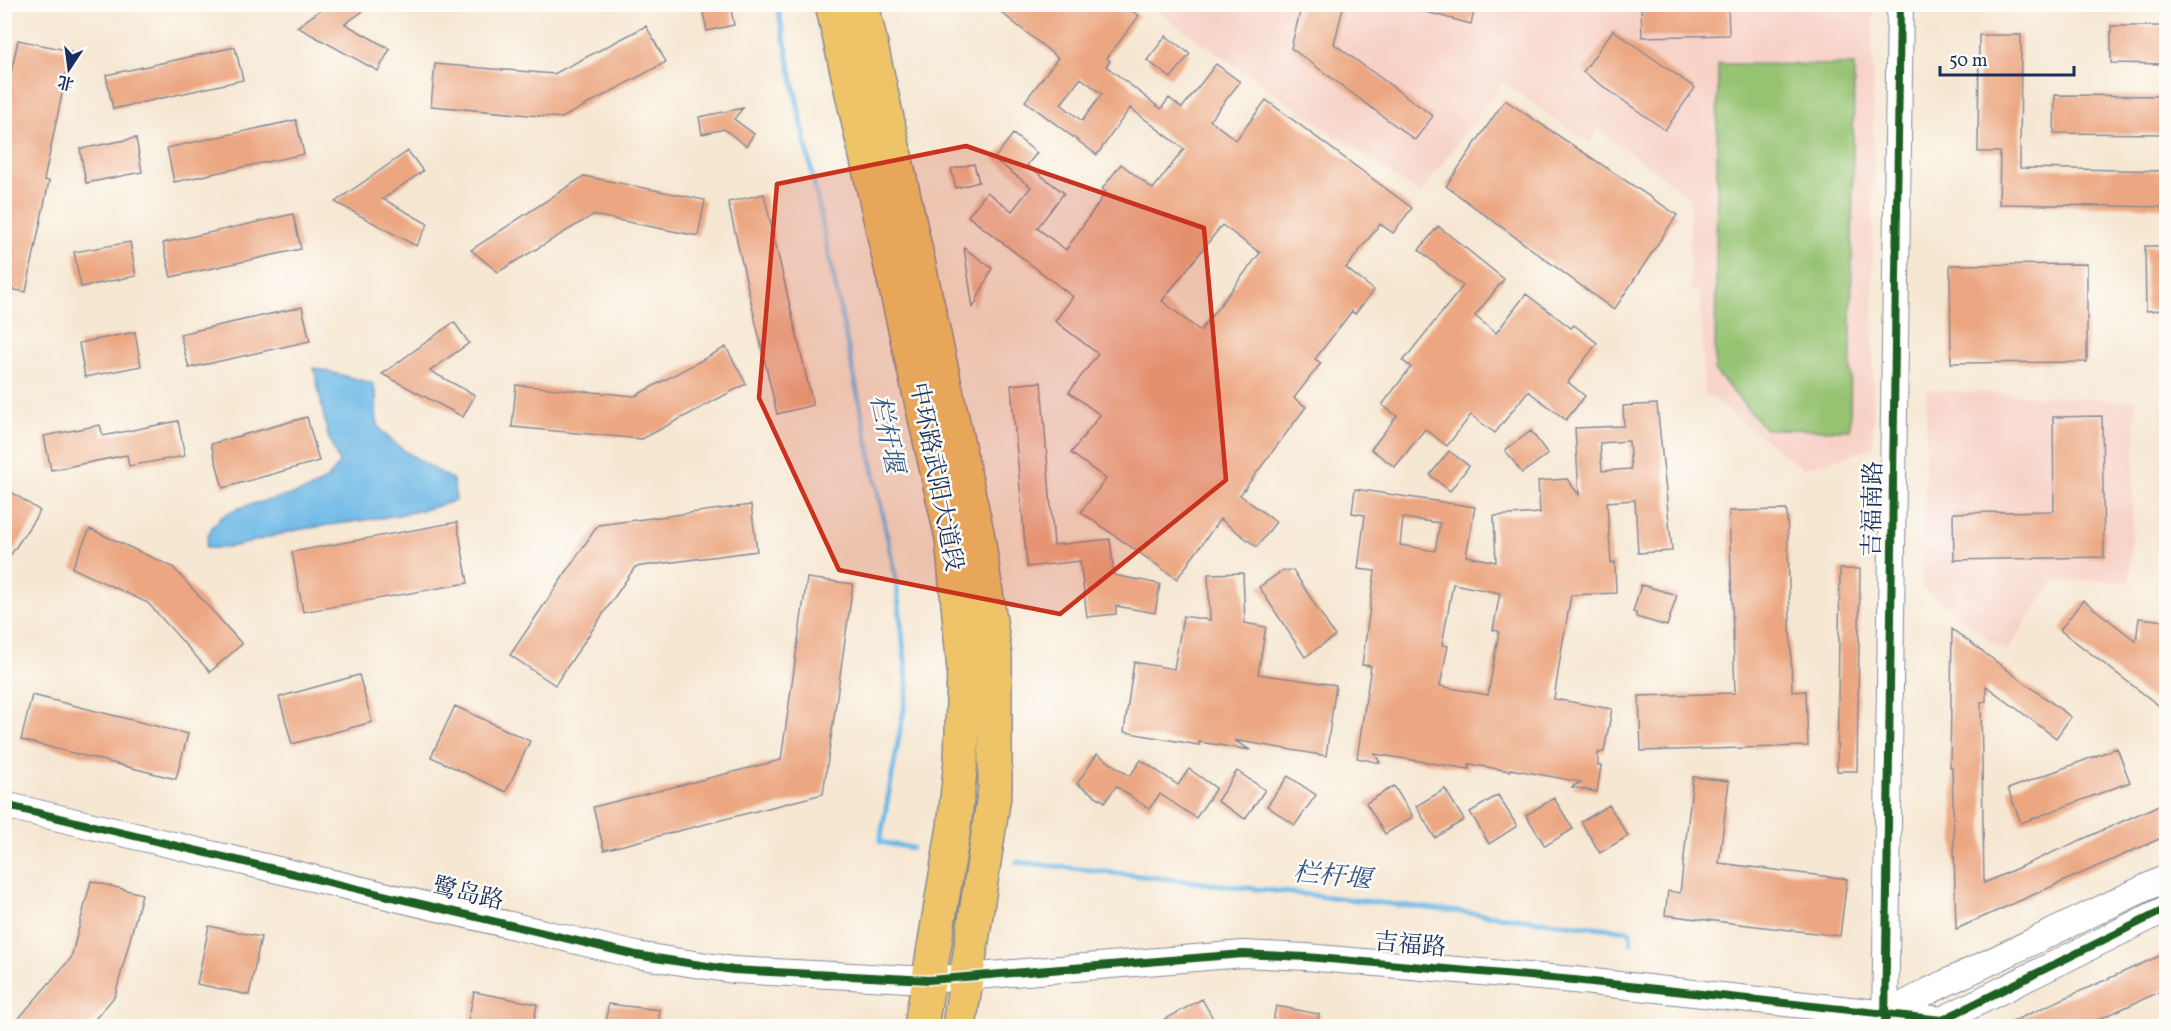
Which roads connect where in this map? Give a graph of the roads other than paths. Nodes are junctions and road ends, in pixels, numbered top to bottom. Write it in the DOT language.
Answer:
graph roads {
  1 [pos="832,4"];
  2 [pos="862,4"];
  3 [pos="1900,4"];
  4 [pos="4,806"];
  5 [pos="2166,878"];
  6 [pos="2166,909"];
  7 [pos="967,976"];
  8 [pos="929,980"];
  9 [pos="1885,1020"];
  10 [pos="921,1026"];
  11 [pos="959,1026"];
  1 -- 8 [label="main road, 中环路武阳大道段"];
  2 -- 7 [label="main road, 中环路武阳大道段"];
  3 -- 9 [label="street, 吉福南路"];
  4 -- 8 [label="street, 鹭岛路"];
  5 -- 9 [label="street"];
  6 -- 9 [label="street, 吉福路"];
  7 -- 8 [label="street, 吉福路"];
  7 -- 9 [label="street, 吉福路"];
  7 -- 11 [label="main road, 中环路武阳大道段"];
  8 -- 10 [label="main road, 中环路武阳大道段"];
}
